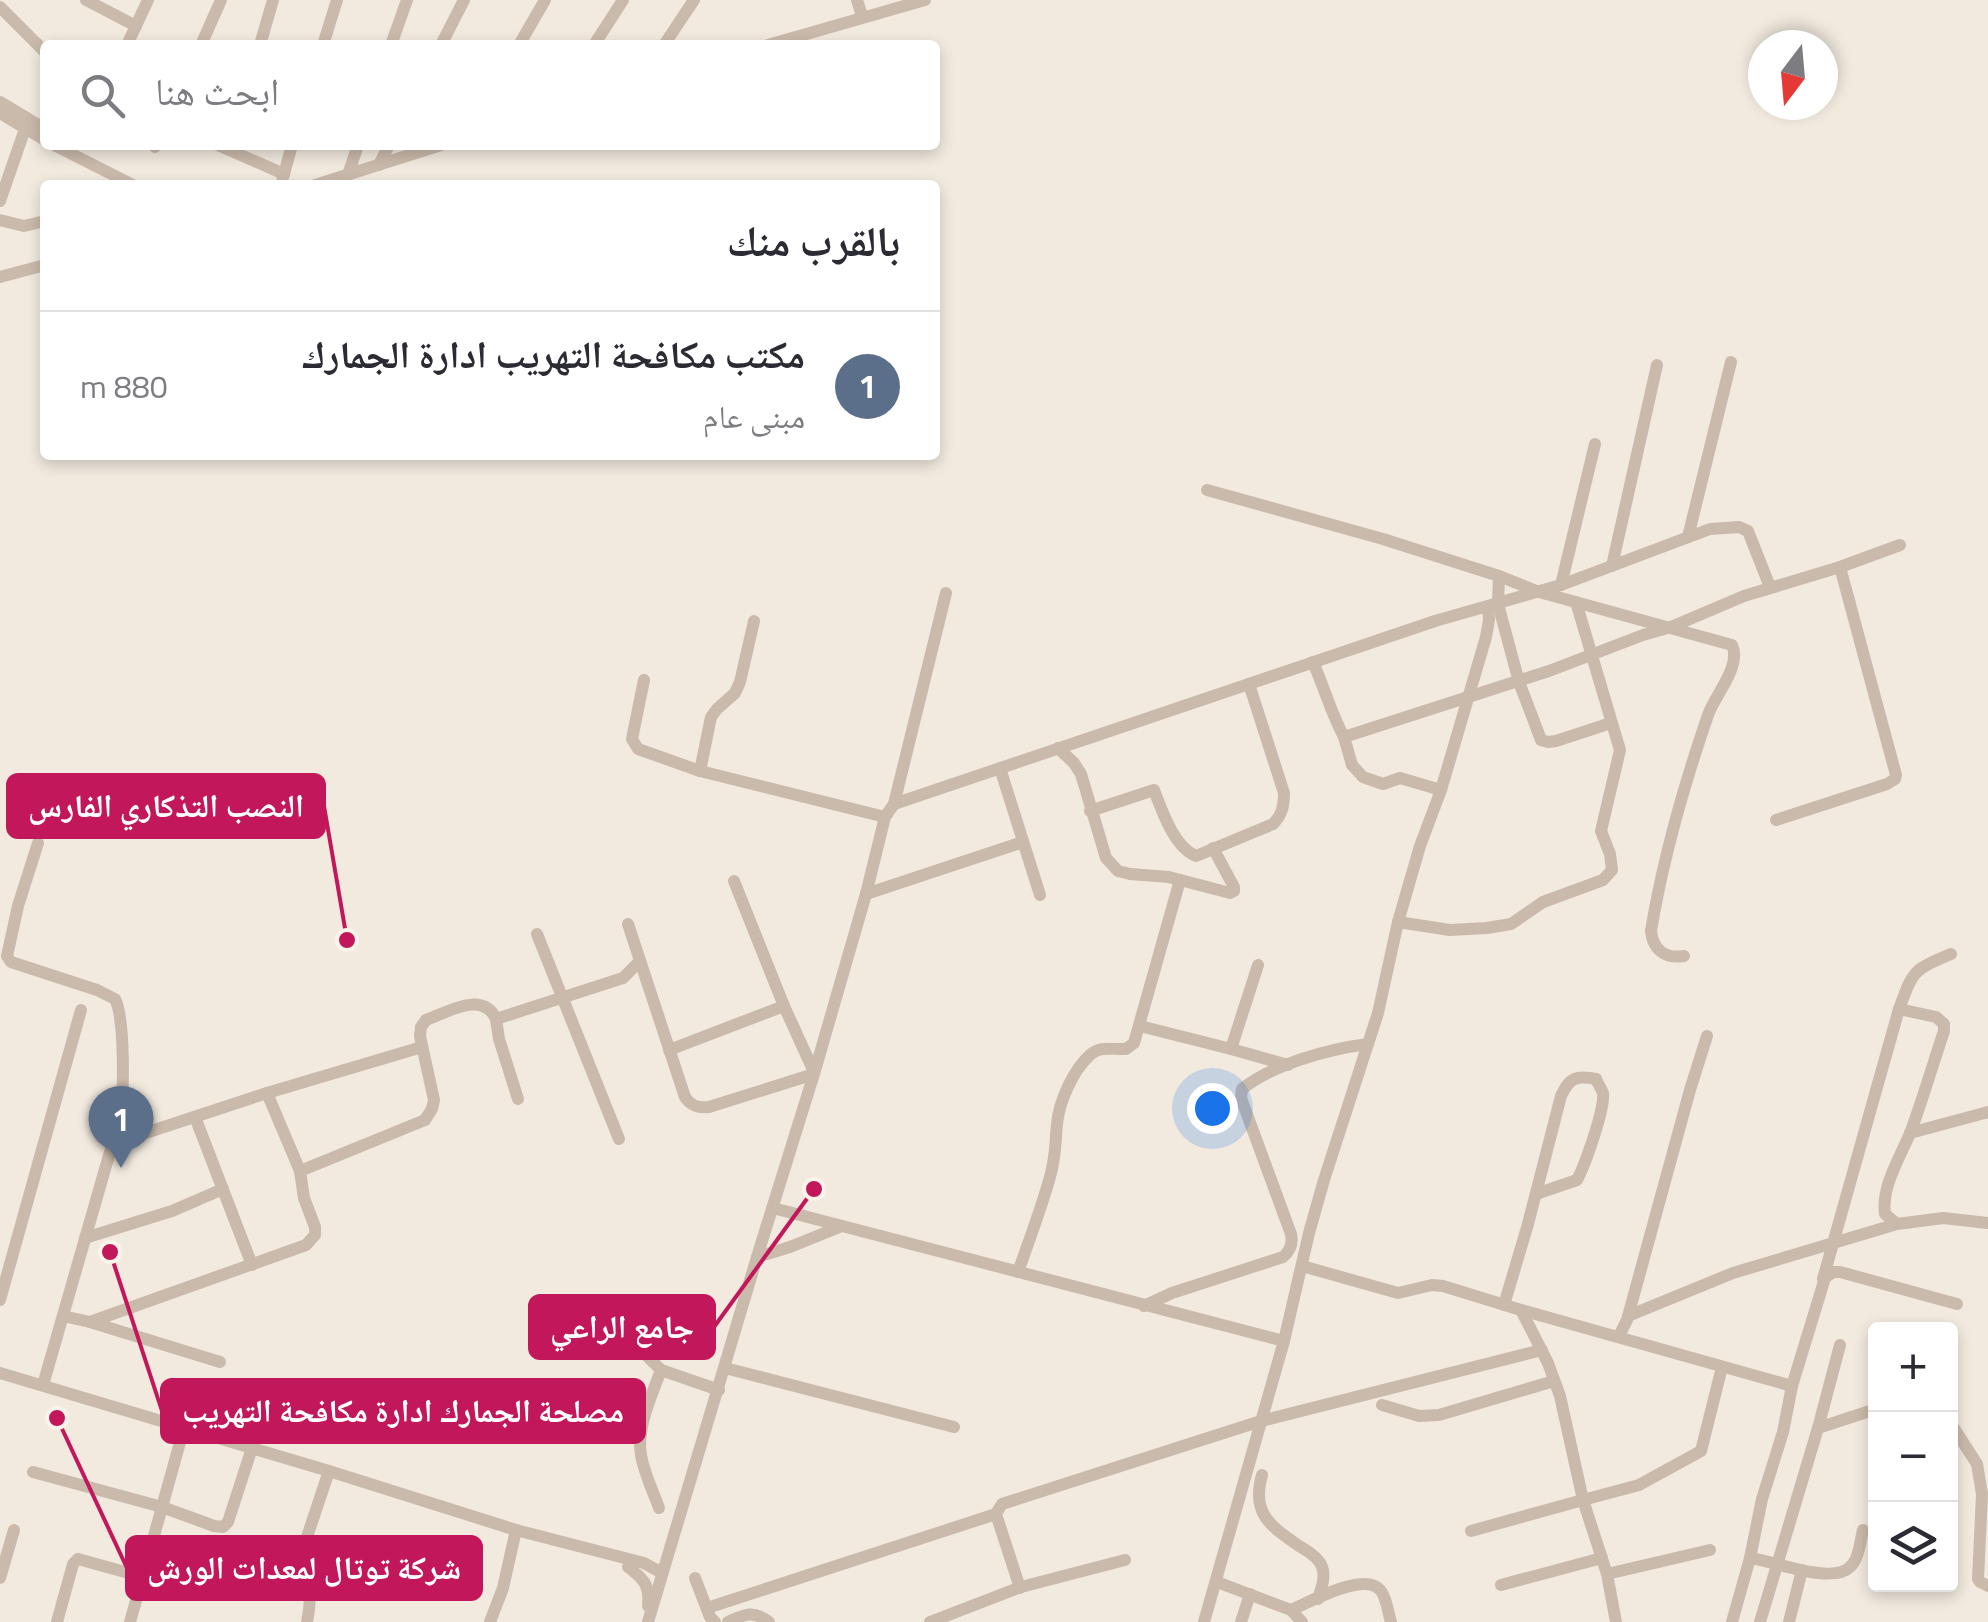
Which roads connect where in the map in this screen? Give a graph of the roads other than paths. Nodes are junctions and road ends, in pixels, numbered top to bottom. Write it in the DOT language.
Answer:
graph roads {
  1 [pos="86,0"];
  2 [pos="148,0"];
  3 [pos="221,0"];
  4 [pos="254,0"];
  5 [pos="337,0"];
  6 [pos="407,0"];
  7 [pos="464,0"];
  8 [pos="545,0"];
  9 [pos="623,0"];
  10 [pos="694,0"];
  11 [pos="857,0"];
  12 [pos="926,0"];
  13 [pos="272,4"];
  14 [pos="0,6"];
  15 [pos="862,16"];
  16 [pos="136,26"];
  17 [pos="129,40"];
  18 [pos="203,40"];
  19 [pos="261,40"];
  20 [pos="324,40"];
  21 [pos="393,40"];
  22 [pos="444,40"];
  23 [pos="523,40"];
  24 [pos="597,40"];
  25 [pos="667,40"];
  26 [pos="784,40"];
  27 [pos="40,47"];
  28 [pos="0,102"];
  29 [pos="0,113"];
  30 [pos="26,124"];
  31 [pos="40,128"];
  32 [pos="40,136"];
  33 [pos="79,150"];
  34 [pos="230,150"];
  35 [pos="291,150"];
  36 [pos="356,150"];
  37 [pos="387,150"];
  38 [pos="427,150"];
  39 [pos="379,166"];
  40 [pos="5,172"];
  41 [pos="348,175"];
  42 [pos="282,179"];
  43 [pos="122,180"];
  44 [pos="332,180"];
  45 [pos="0,201"];
  46 [pos="0,220"];
  47 [pos="40,222"];
  48 [pos="40,265"];
  49 [pos="0,277"];
  50 [pos="1732,362"];
  51 [pos="1657,365"];
  52 [pos="1595,444"];
  53 [pos="1206,490"];
  54 [pos="1688,537"];
  55 [pos="1900,545"];
  56 [pos="1612,566"];
  57 [pos="1840,567"];
  58 [pos="1499,576"];
  59 [pos="1561,585"];
  60 [pos="1770,587"];
  61 [pos="1538,592"];
  62 [pos="946,593"];
  63 [pos="1576,602"];
  64 [pos="1493,606"];
  65 [pos="754,621"];
  66 [pos="1672,627"];
  67 [pos="1592,656"];
  68 [pos="1313,662"];
  69 [pos="644,680"];
  70 [pos="1519,682"];
  71 [pos="1248,684"];
  72 [pos="1469,696"];
  73 [pos="1611,723"];
  74 [pos="1344,738"];
  75 [pos="1058,748"];
  76 [pos="1000,768"];
  77 [pos="700,771"];
  78 [pos="1441,790"];
  79 [pos="894,804"];
  80 [pos="1090,811"];
  81 [pos="885,817"];
  82 [pos="1776,820"];
  83 [pos="1023,842"];
  84 [pos="38,843"];
  85 [pos="1213,848"];
  86 [pos="1180,880"];
  87 [pos="734,881"];
  88 [pos="866,894"];
  89 [pos="1040,895"];
  90 [pos="1398,922"];
  91 [pos="628,924"];
  92 [pos="538,934"];
  93 [pos="1951,954"];
  94 [pos="1684,956"];
  95 [pos="640,961"];
  96 [pos="1258,965"];
  97 [pos="624,978"];
  98 [pos="651,993"];
  99 [pos="562,999"];
  100 [pos="784,1006"];
  101 [pos="1899,1009"];
  102 [pos="81,1010"];
  103 [pos="496,1019"];
  104 [pos="1140,1026"];
  105 [pos="1707,1036"];
  106 [pos="1368,1044"];
  107 [pos="422,1047"];
  108 [pos="1231,1049"];
  109 [pos="670,1050"];
  110 [pos="1288,1065"];
  111 [pos="814,1073"];
  112 [pos="267,1093"];
  113 [pos="518,1099"];
  114 [pos="1988,1112"];
  115 [pos="195,1116"];
  116 [pos="1910,1134"];
  117 [pos="619,1138"];
  118 [pos="112,1144"];
  119 [pos="300,1171"];
  120 [pos="223,1189"];
  121 [pos="1536,1194"];
  122 [pos="773,1208"];
  123 [pos="1988,1223"];
  124 [pos="1897,1224"];
  125 [pos="842,1226"];
  126 [pos="86,1238"];
  127 [pos="1834,1242"];
  128 [pos="757,1257"];
  129 [pos="252,1266"];
  130 [pos="1302,1266"];
  131 [pos="1018,1272"];
  132 [pos="1822,1282"];
  133 [pos="0,1300"];
  134 [pos="1957,1304"];
  135 [pos="1504,1305"];
  136 [pos="1144,1306"];
  137 [pos="1521,1310"];
  138 [pos="63,1316"];
  139 [pos="1628,1316"];
  140 [pos="90,1322"];
  141 [pos="1618,1336"];
  142 [pos="1284,1341"];
  143 [pos="1840,1344"];
  144 [pos="586,1348"];
  145 [pos="1542,1350"];
  146 [pos="220,1362"];
  147 [pos="1722,1367"];
  148 [pos="725,1368"];
  149 [pos="661,1370"];
  150 [pos="0,1373"];
  151 [pos="1554,1381"];
  152 [pos="44,1386"];
  153 [pos="1792,1386"];
  154 [pos="719,1390"];
  155 [pos="1382,1405"];
  156 [pos="1870,1412"];
  157 [pos="1262,1421"];
  158 [pos="954,1427"];
  159 [pos="184,1428"];
  160 [pos="1818,1428"];
  161 [pos="1958,1434"];
  162 [pos="252,1448"];
  163 [pos="329,1471"];
  164 [pos="33,1472"];
  165 [pos="1262,1475"];
  166 [pos="1583,1500"];
  167 [pos="162,1507"];
  168 [pos="659,1508"];
  169 [pos="996,1514"];
  170 [pos="14,1530"];
  171 [pos="516,1530"];
  172 [pos="1863,1530"];
  173 [pos="1472,1531"];
  174 [pos="578,1546"];
  175 [pos="1710,1550"];
  176 [pos="1602,1558"];
  177 [pos="1750,1558"];
  178 [pos="1125,1560"];
  179 [pos="1778,1562"];
  180 [pos="628,1567"];
  181 [pos="1802,1570"];
  182 [pos="662,1573"];
  183 [pos="1607,1574"];
  184 [pos="143,1577"];
  185 [pos="0,1578"];
  186 [pos="695,1578"];
  187 [pos="1217,1582"];
  188 [pos="1501,1584"];
  189 [pos="1988,1586"];
  190 [pos="1020,1588"];
  191 [pos="1250,1594"];
  192 [pos="1318,1599"];
  193 [pos="707,1608"];
  194 [pos="1292,1610"];
  195 [pos="57,1622"];
  196 [pos="130,1622"];
  197 [pos="307,1622"];
  198 [pos="490,1622"];
  199 [pos="648,1622"];
  200 [pos="715,1622"];
  201 [pos="728,1622"];
  202 [pos="769,1622"];
  203 [pos="930,1622"];
  204 [pos="1204,1622"];
  205 [pos="1240,1622"];
  206 [pos="1302,1622"];
  207 [pos="1391,1622"];
  208 [pos="1616,1622"];
  209 [pos="1732,1622"];
  210 [pos="1760,1622"];
  211 [pos="1789,1622"];
  1 -- 16 [label="street"];
  2 -- 16 [label="street"];
  3 -- 18 [label="street"];
  4 -- 13 [label="street"];
  5 -- 20 [label="street"];
  6 -- 21 [label="street"];
  7 -- 22 [label="street"];
  8 -- 23 [label="street"];
  9 -- 24 [label="street"];
  10 -- 25 [label="street"];
  11 -- 15 [label="street"];
  12 -- 15 [label="street"];
  13 -- 19 [label="street"];
  14 -- 27 [label="street"];
  15 -- 26 [label="street"];
  16 -- 17 [label="street"];
  28 -- 30 [label="street"];
  29 -- 30 [label="street"];
  30 -- 31 [label="street"];
  30 -- 32 [label="street"];
  30 -- 40 [label="street"];
  33 -- 43 [label="street"];
  34 -- 42 [label="street"];
  35 -- 42 [label="street"];
  36 -- 41 [label="street"];
  37 -- 39 [label="street"];
  38 -- 39 [label="street"];
  39 -- 41 [label="street"];
  40 -- 45 [label="street"];
  41 -- 44 [label="street"];
  46 -- 47 [label="street"];
  48 -- 49 [label="street"];
  50 -- 54 [label="street"];
  51 -- 56 [label="street"];
  52 -- 59 [label="street"];
  53 -- 58 [label="street"];
  54 -- 56 [label="street"];
  54 -- 60 [label="street"];
  55 -- 57 [label="street"];
  56 -- 59 [label="street"];
  57 -- 60 [label="street"];
  57 -- 82 [label="street"];
  58 -- 61 [label="street"];
  58 -- 64 [label="street"];
  59 -- 61 [label="street"];
  60 -- 66 [label="street"];
  61 -- 63 [label="street"];
  61 -- 64 [label="street"];
  62 -- 79 [label="street"];
  63 -- 66 [label="street"];
  63 -- 67 [label="street"];
  64 -- 68 [label="street"];
  64 -- 70 [label="street"];
  64 -- 72 [label="street"];
  65 -- 77 [label="street"];
  66 -- 67 [label="street"];
  66 -- 94 [label="street"];
  67 -- 70 [label="street"];
  67 -- 73 [label="street"];
  68 -- 71 [label="street"];
  68 -- 74 [label="street"];
  69 -- 77 [label="street"];
  70 -- 72 [label="street"];
  70 -- 73 [label="street"];
  71 -- 75 [label="street"];
  71 -- 85 [label="street"];
  72 -- 74 [label="street"];
  72 -- 78 [label="street"];
  73 -- 90 [label="street"];
  74 -- 78 [label="street"];
  75 -- 76 [label="street"];
  75 -- 80 [label="street"];
  76 -- 79 [label="street"];
  76 -- 83 [label="street"];
  77 -- 81 [label="street"];
  78 -- 90 [label="street"];
  79 -- 81 [label="street"];
  80 -- 85 [label="street"];
  80 -- 86 [label="street"];
  81 -- 88 [label="street"];
  83 -- 88 [label="street"];
  83 -- 89 [label="street"];
  84 -- 118 [label="street"];
  85 -- 86 [label="street"];
  86 -- 104 [label="street"];
  87 -- 100 [label="street"];
  88 -- 111 [label="street"];
  90 -- 106 [label="street"];
  91 -- 95 [label="street"];
  92 -- 99 [label="street"];
  93 -- 101 [label="street"];
  95 -- 97 [label="street"];
  95 -- 98 [label="street"];
  96 -- 108 [label="street"];
  97 -- 98 [label="street"];
  97 -- 99 [label="street"];
  98 -- 109 [label="street"];
  99 -- 103 [label="street"];
  99 -- 117 [label="street"];
  100 -- 109 [label="street"];
  100 -- 111 [label="street"];
  101 -- 116 [label="street"];
  101 -- 127 [label="street"];
  102 -- 133 [label="street"];
  103 -- 107 [label="street"];
  103 -- 113 [label="street"];
  104 -- 108 [label="street"];
  104 -- 131 [label="street"];
  105 -- 139 [label="street"];
  106 -- 110 [label="street"];
  106 -- 130 [label="street"];
  107 -- 112 [label="street"];
  107 -- 119 [label="street"];
  108 -- 110 [label="street"];
  109 -- 111 [label="street"];
  110 -- 136 [label="street"];
  111 -- 122 [label="street"];
  112 -- 115 [label="street"];
  112 -- 119 [label="street"];
  114 -- 116 [label="street"];
  115 -- 118 [label="street"];
  115 -- 120 [label="street"];
  116 -- 124 [label="street"];
  118 -- 126 [label="street"];
  119 -- 129 [label="street"];
  120 -- 126 [label="street"];
  120 -- 129 [label="street"];
  121 -- 121 [label="street"];
  121 -- 135 [label="street"];
  122 -- 125 [label="street"];
  122 -- 128 [label="street"];
  123 -- 124 [label="street"];
  124 -- 127 [label="street"];
  125 -- 128 [label="street"];
  125 -- 131 [label="street"];
  126 -- 138 [label="street"];
  127 -- 132 [label="street"];
  127 -- 139 [label="street"];
  128 -- 148 [label="street"];
  129 -- 140 [label="street"];
  130 -- 135 [label="street"];
  130 -- 142 [label="street"];
  131 -- 136 [label="street"];
  132 -- 134 [label="street"];
  132 -- 153 [label="street"];
  135 -- 137 [label="street"];
  136 -- 142 [label="street"];
  137 -- 141 [label="street"];
  137 -- 145 [label="street"];
  138 -- 140 [label="street"];
  138 -- 152 [label="street"];
  139 -- 141 [label="street"];
  140 -- 146 [label="street"];
  141 -- 147 [label="street"];
  142 -- 157 [label="street"];
  143 -- 160 [label="street"];
  144 -- 149 [label="street"];
  145 -- 151 [label="street"];
  145 -- 157 [label="street"];
  147 -- 153 [label="street"];
  147 -- 166 [label="street"];
  148 -- 154 [label="street"];
  148 -- 158 [label="street"];
  149 -- 154 [label="street"];
  149 -- 168 [label="street"];
  150 -- 152 [label="street"];
  151 -- 155 [label="street"];
  151 -- 166 [label="street"];
  152 -- 159 [label="street"];
  153 -- 177 [label="street"];
  154 -- 182 [label="street"];
  156 -- 160 [label="street"];
  157 -- 169 [label="street"];
  157 -- 187 [label="street"];
  159 -- 162 [label="street"];
  159 -- 167 [label="street"];
  160 -- 179 [label="street"];
  161 -- 189 [label="street"];
  162 -- 163 [label="street"];
  162 -- 167 [label="street"];
  163 -- 171 [label="street"];
  163 -- 197 [label="street"];
  164 -- 167 [label="street"];
  165 -- 192 [label="street"];
  166 -- 173 [label="street"];
  166 -- 176 [label="street"];
  167 -- 184 [label="street"];
  169 -- 190 [label="street"];
  169 -- 193 [label="street"];
  170 -- 185 [label="street"];
  171 -- 174 [label="street"];
  171 -- 198 [label="street"];
  172 -- 181 [label="street"];
  174 -- 180 [label="street"];
  174 -- 182 [label="street"];
  175 -- 183 [label="street"];
  176 -- 183 [label="street"];
  176 -- 188 [label="street"];
  177 -- 179 [label="street"];
  177 -- 209 [label="street"];
  178 -- 190 [label="street"];
  179 -- 181 [label="street"];
  179 -- 210 [label="street"];
  180 -- 182 [label="street"];
  180 -- 199 [label="street"];
  181 -- 211 [label="street"];
  182 -- 199 [label="street"];
  183 -- 208 [label="street"];
  184 -- 195 [label="street"];
  184 -- 196 [label="street"];
  186 -- 193 [label="street"];
  187 -- 191 [label="street"];
  187 -- 204 [label="street"];
  190 -- 203 [label="street"];
  191 -- 194 [label="street"];
  191 -- 205 [label="street"];
  192 -- 194 [label="street"];
  192 -- 207 [label="street"];
  193 -- 200 [label="street"];
  194 -- 206 [label="street"];
  201 -- 202 [label="street"];
}
